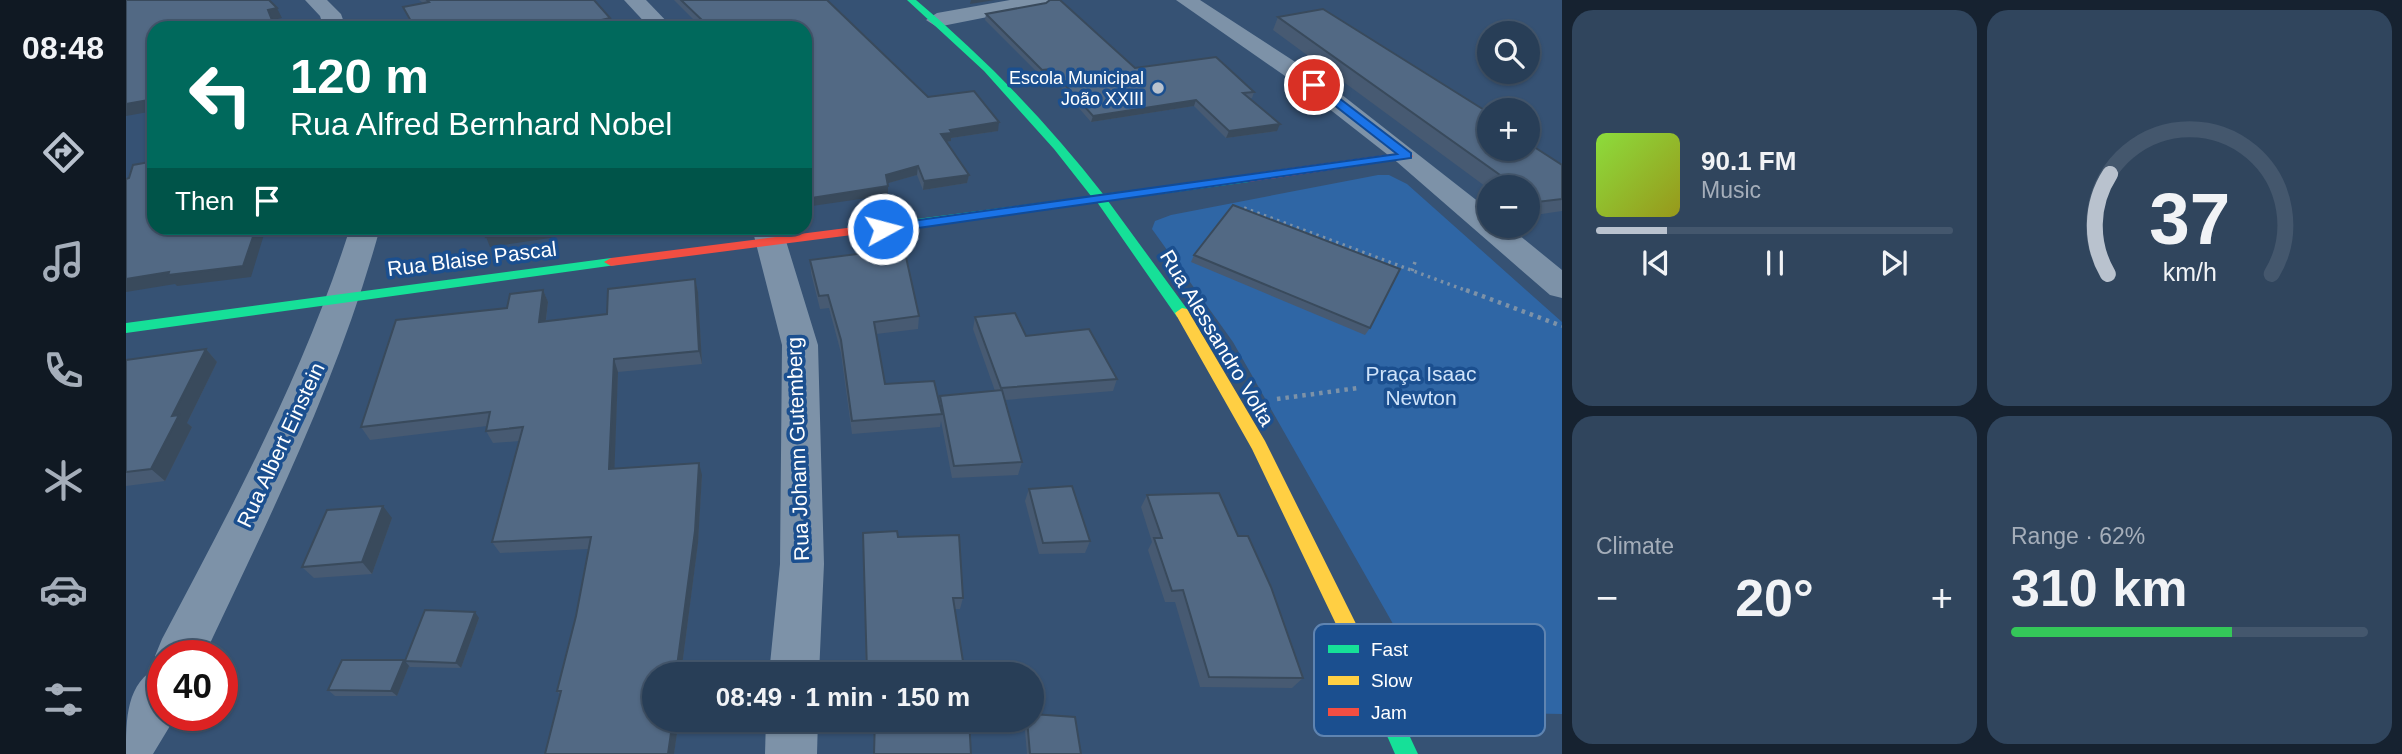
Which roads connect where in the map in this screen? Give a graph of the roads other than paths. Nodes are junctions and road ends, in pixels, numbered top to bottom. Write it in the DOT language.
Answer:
graph roads {
  1 [pos="315,0"];
  2 [pos="634,0"];
  3 [pos="911,0"];
  4 [pos="1044,0"];
  5 [pos="1186,0"];
  6 [pos="937,20"];
  7 [pos="332,21"];
  8 [pos="655,21"];
  9 [pos="1407,156"];
  10 [pos="1101,200"];
  11 [pos="1477,214"];
  12 [pos="812,231"];
  13 [pos="363,235"];
  14 [pos="771,235"];
  15 [pos="1505,238"];
  16 [pos="1562,287"];
  17 [pos="347,296"];
  18 [pos="126,328"];
  19 [pos="1346,624"];
  20 [pos="187,640"];
  21 [pos="795,662"];
  22 [pos="147,716"];
  23 [pos="792,732"];
  24 [pos="1399,736"];
  25 [pos="126,750"];
  26 [pos="791,754"];
  27 [pos="1407,754"];
  1 -- 7 [label="street"];
  2 -- 8 [label="street"];
  3 -- 6 [label="street, Rua Alessandro Volta"];
  4 -- 6 [label="street"];
  5 -- 9 [label="street"];
  6 -- 10 [label="street, Rua Alessandro Volta"];
  9 -- 10 [label="street, Rua Blaise Pascal"];
  9 -- 11 [label="street"];
  10 -- 12 [label="street, Rua Blaise Pascal"];
  10 -- 19 [label="street, Rua Alessandro Volta"];
  13 -- 17 [label="street, Rua Albert Einstein"];
  14 -- 17 [label="street, Rua Blaise Pascal"];
  14 -- 21 [label="street, Rua Johann Gutemberg"];
  15 -- 16 [label="street"];
  17 -- 18 [label="street, Rua Blaise Pascal"];
  17 -- 20 [label="street, Rua Albert Einstein"];
  22 -- 25 [label="street"];
  23 -- 26 [label="street"];
  24 -- 27 [label="street, Rua Alessandro Volta"];
}
